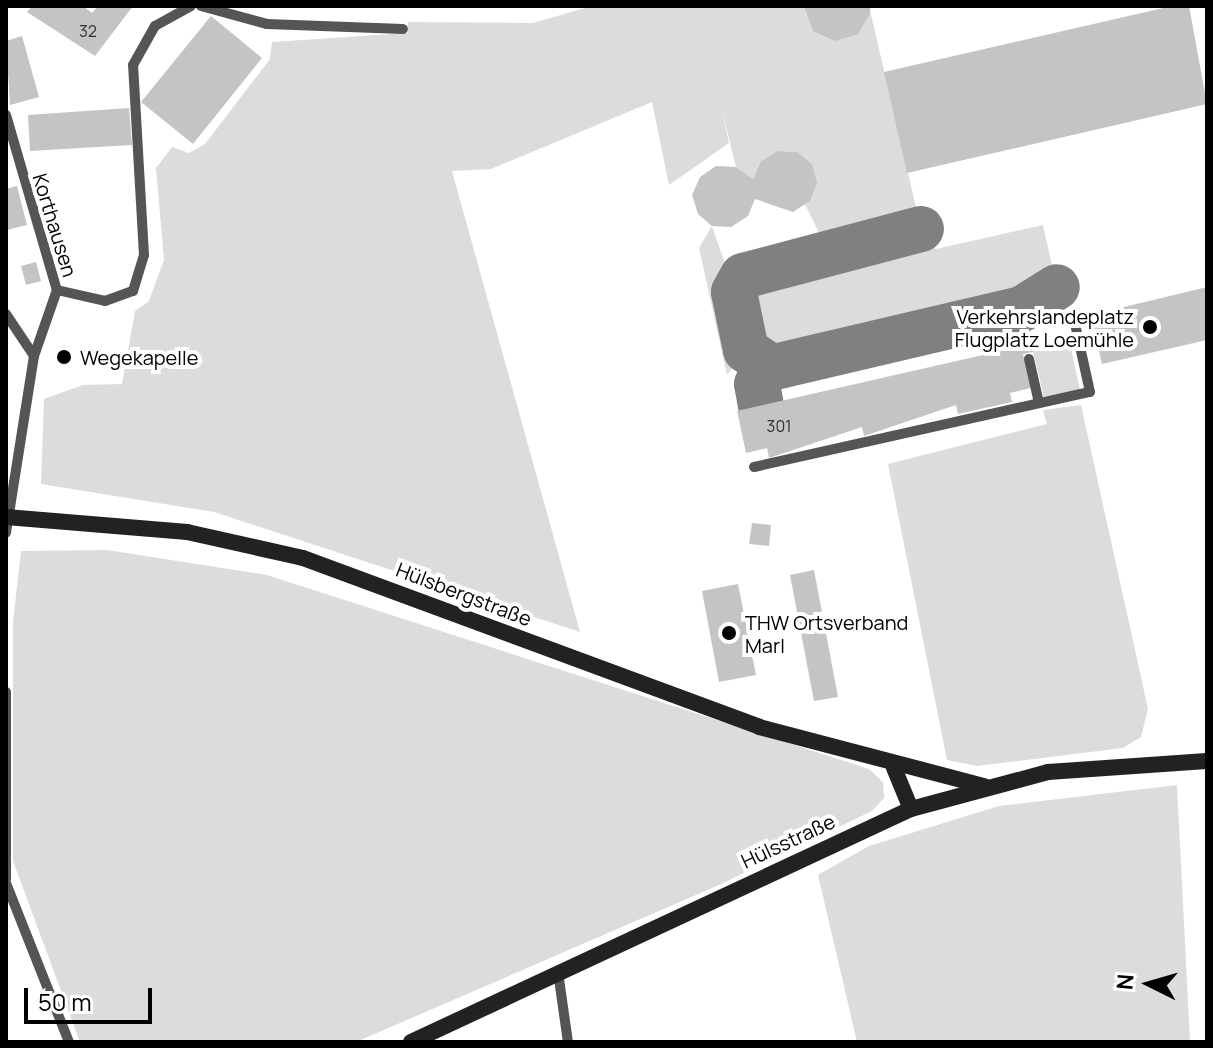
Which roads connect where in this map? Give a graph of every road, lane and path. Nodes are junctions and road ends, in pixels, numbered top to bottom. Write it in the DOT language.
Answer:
graph roads {
  1 [pos="191,6"];
  2 [pos="201,6"];
  3 [pos="403,29"];
  4 [pos="6,115"];
  5 [pos="57,290"];
  6 [pos="6,314"];
  7 [pos="1074,319"];
  8 [pos="34,356"];
  9 [pos="1029,359"];
  10 [pos="1039,403"];
  11 [pos="754,467"];
  12 [pos="8,516"];
  13 [pos="6,533"];
  14 [pos="6,692"];
  15 [pos="1207,761"];
  16 [pos="894,768"];
  17 [pos="984,786"];
  18 [pos="911,809"];
  19 [pos="6,881"];
  20 [pos="558,972"];
  21 [pos="69,1042"];
  22 [pos="411,1042"];
  23 [pos="568,1042"];
  1 -- 5 [label="lane"];
  2 -- 3 [label="lane"];
  4 -- 5 [label="lane, Korthausen"];
  5 -- 8 [label="lane, Korthausen"];
  6 -- 8 [label="lane"];
  7 -- 10 [label="lane"];
  8 -- 12 [label="lane, Korthausen"];
  9 -- 10 [label="lane"];
  10 -- 11 [label="lane"];
  12 -- 13 [label="lane, Korthausen"];
  12 -- 16 [label="street, Hülsbergstraße"];
  14 -- 19 [label="lane"];
  15 -- 17 [label="street, Hülsstraße"];
  16 -- 17 [label="street, Hülsbergstraße"];
  16 -- 18 [label="street"];
  17 -- 18 [label="street, Hülsstraße"];
  18 -- 20 [label="street, Hülsstraße"];
  19 -- 21 [label="lane"];
  20 -- 22 [label="street, Hülsstraße"];
  20 -- 23 [label="lane"];
}
